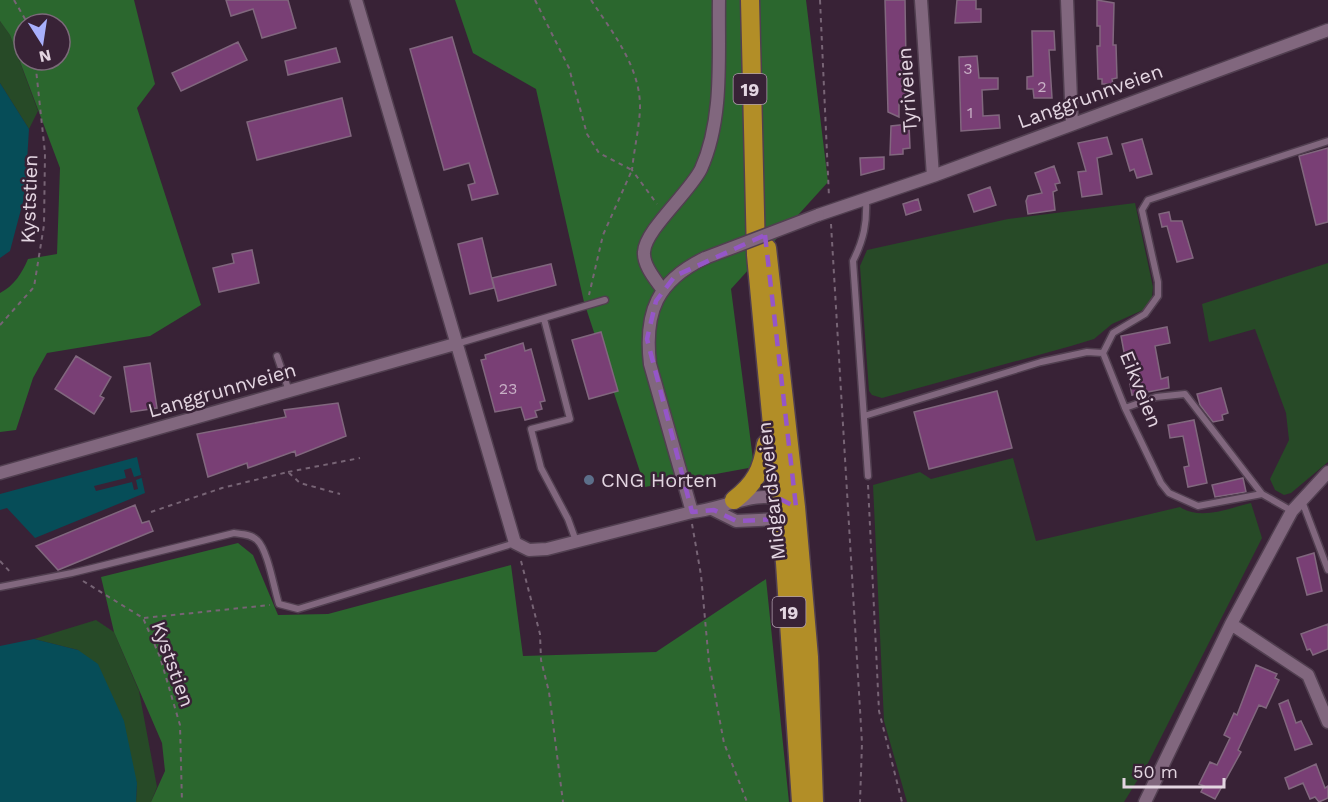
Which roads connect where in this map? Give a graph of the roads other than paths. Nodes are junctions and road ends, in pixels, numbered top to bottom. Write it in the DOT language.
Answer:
graph roads {
  1 [pos="356,0"];
  2 [pos="719,0"];
  3 [pos="750,0"];
  4 [pos="921,0"];
  5 [pos="1066,0"];
  6 [pos="1328,30"];
  7 [pos="1072,124"];
  8 [pos="1328,141"];
  9 [pos="933,176"];
  10 [pos="755,178"];
  11 [pos="866,200"];
  12 [pos="662,289"];
  13 [pos="605,300"];
  14 [pos="544,319"];
  15 [pos="455,344"];
  16 [pos="1103,353"];
  17 [pos="277,356"];
  18 [pos="289,391"];
  19 [pos="1125,408"];
  20 [pos="864,416"];
  21 [pos="770,422"];
  22 [pos="1328,472"];
  23 [pos="0,473"];
  24 [pos="868,476"];
  25 [pos="1262,494"];
  26 [pos="778,498"];
  27 [pos="1301,498"];
  28 [pos="734,500"];
  29 [pos="796,507"];
  30 [pos="714,510"];
  31 [pos="1292,511"];
  32 [pos="692,512"];
  33 [pos="780,519"];
  34 [pos="576,542"];
  35 [pos="515,543"];
  36 [pos="1328,570"];
  37 [pos="0,587"];
  38 [pos="1231,624"];
  39 [pos="1328,722"];
  40 [pos="801,802"];
  41 [pos="814,802"];
  42 [pos="1145,802"];
  1 -- 15 [label="street"];
  2 -- 12 [label="street"];
  3 -- 10 [label="highway, Midgardsveien / 19"];
  4 -- 9 [label="street, Tyriveien"];
  5 -- 7 [label="street"];
  6 -- 7 [label="street, Langgrunnveien"];
  7 -- 9 [label="street, Langgrunnveien"];
  8 -- 16 [label="lane, Eikveien"];
  9 -- 11 [label="street, Langgrunnveien"];
  10 -- 21 [label="highway, Midgardsveien / 19"];
  10 -- 29 [label="highway, Midgardsveien / 19"];
  11 -- 12 [label="street, Langgrunnveien, bridge"];
  11 -- 20 [label="lane"];
  12 -- 32 [label="street"];
  13 -- 14 [label="lane, Langgrunnveien"];
  14 -- 15 [label="lane, Langgrunnveien"];
  14 -- 34 [label="lane"];
  15 -- 18 [label="street, Langgrunnveien"];
  15 -- 35 [label="street"];
  16 -- 19 [label="lane, Eikveien"];
  16 -- 20 [label="lane"];
  17 -- 18 [label="lane"];
  18 -- 23 [label="street, Langgrunnveien"];
  19 -- 25 [label="lane"];
  19 -- 25 [label="lane, Eikveien"];
  20 -- 24 [label="lane"];
  21 -- 26 [label="highway, Midgardsveien / 19"];
  21 -- 28 [label="highway, 19"];
  22 -- 27 [label="street"];
  25 -- 31 [label="lane"];
  26 -- 28 [label="street"];
  26 -- 29 [label="street"];
  26 -- 33 [label="highway, Midgardsveien / 19"];
  27 -- 31 [label="street"];
  27 -- 36 [label="lane"];
  28 -- 30 [label="street"];
  29 -- 33 [label="street"];
  29 -- 41 [label="highway, Midgardsveien / 19"];
  30 -- 32 [label="street"];
  30 -- 33 [label="street"];
  31 -- 38 [label="street"];
  32 -- 34 [label="street"];
  33 -- 40 [label="highway, Midgardsveien / 19"];
  34 -- 35 [label="street"];
  35 -- 37 [label="lane"];
  38 -- 39 [label="street"];
  38 -- 42 [label="street"];
}
